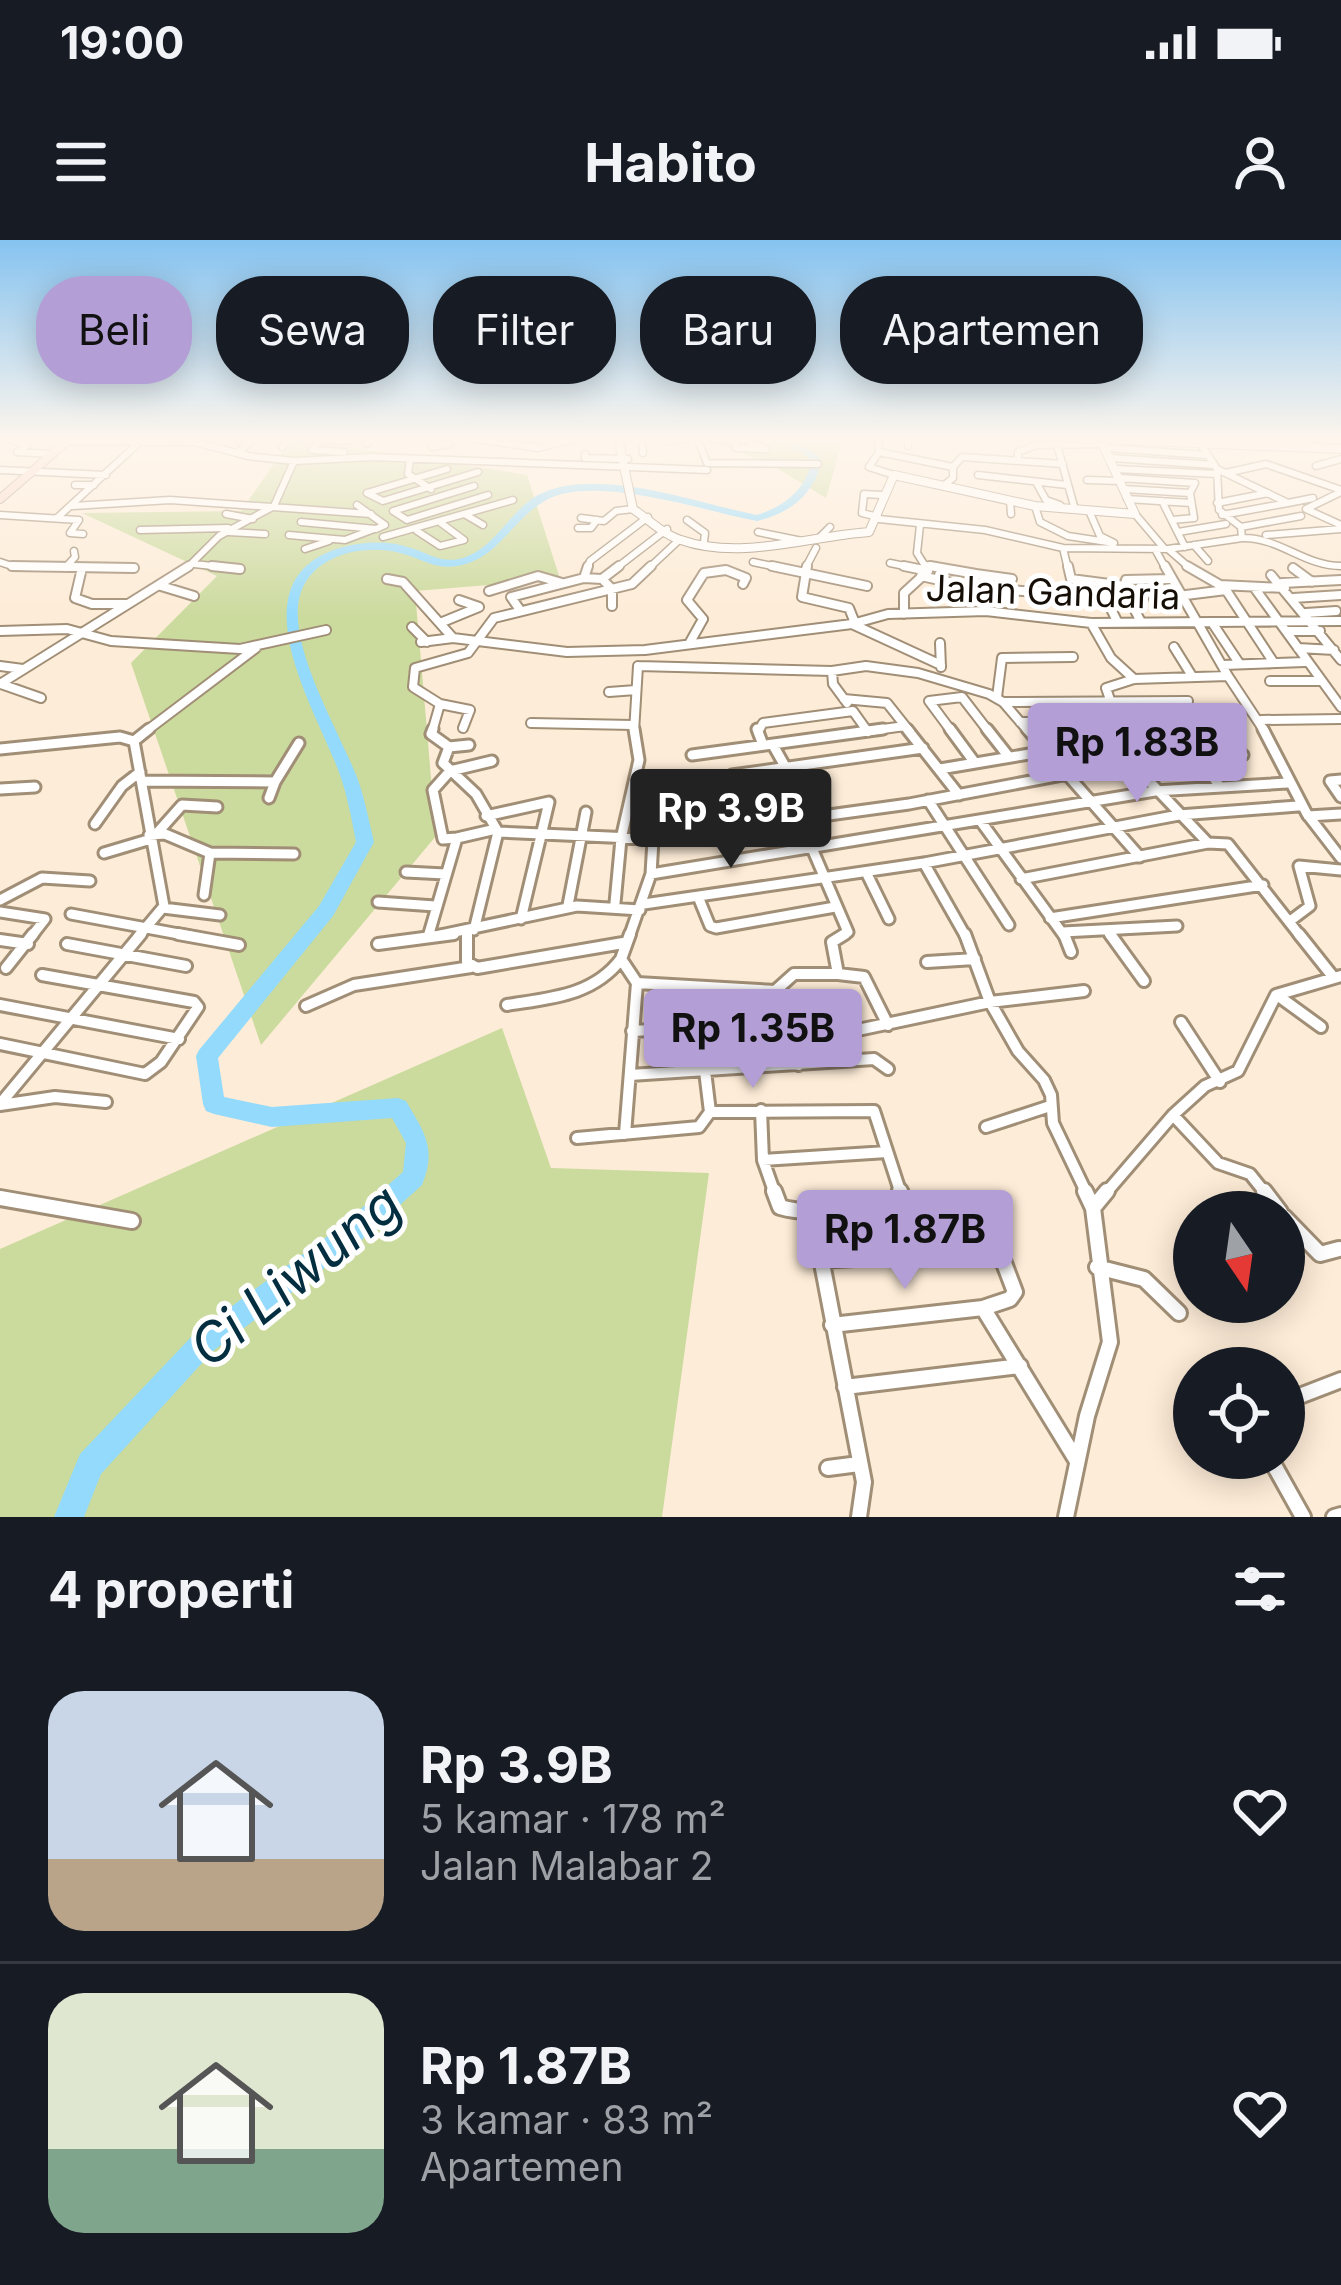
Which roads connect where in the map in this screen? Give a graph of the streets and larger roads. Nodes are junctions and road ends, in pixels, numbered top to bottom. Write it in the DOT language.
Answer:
graph roads {
  1 [pos="81,498"];
  2 [pos="278,498"];
  3 [pos="434,498"];
  4 [pos="446,498"];
  5 [pos="479,498"];
  6 [pos="628,498"];
  7 [pos="864,498"];
  8 [pos="881,498"];
  9 [pos="995,498"];
  10 [pos="1045,498"];
  11 [pos="1061,498"];
  12 [pos="1066,498"];
  13 [pos="1128,498"];
  14 [pos="1154,498"];
  15 [pos="1190,498"];
  16 [pos="1217,498"];
  17 [pos="1241,498"];
  18 [pos="1277,498"];
  19 [pos="1313,498"];
  20 [pos="1328,498"];
  21 [pos="513,500"];
  22 [pos="1010,501"];
  23 [pos="1162,501"];
  24 [pos="1216,502"];
  25 [pos="1191,503"];
  26 [pos="1288,503"];
  27 [pos="457,504"];
  28 [pos="357,505"];
  29 [pos="73,506"];
  30 [pos="274,506"];
  31 [pos="630,506"];
  32 [pos="1035,506"];
  33 [pos="1066,508"];
  34 [pos="311,510"];
  35 [pos="1090,513"];
  36 [pos="226,514"];
  37 [pos="371,514"];
  38 [pos="469,514"];
  39 [pos="1011,514"];
  40 [pos="1135,514"];
  41 [pos="1222,514"];
  42 [pos="0,515"];
  43 [pos="1301,516"];
  44 [pos="648,517"];
  45 [pos="57,518"];
  46 [pos="581,518"];
  47 [pos="878,518"];
  48 [pos="253,519"];
  49 [pos="687,520"];
  50 [pos="1172,520"];
  51 [pos="301,522"];
  52 [pos="441,524"];
  53 [pos="1226,524"];
  54 [pos="483,525"];
  55 [pos="920,525"];
  56 [pos="592,527"];
  57 [pos="830,527"];
  58 [pos="1241,527"];
  59 [pos="1341,527"];
  60 [pos="578,528"];
  61 [pos="374,529"];
  62 [pos="140,530"];
  63 [pos="230,530"];
  64 [pos="667,530"];
  65 [pos="416,531"];
  66 [pos="758,532"];
  67 [pos="1178,532"];
  68 [pos="83,534"];
  69 [pos="265,534"];
  70 [pos="290,536"];
  71 [pos="1068,536"];
  72 [pos="1266,536"];
  73 [pos="383,537"];
  74 [pos="820,537"];
  75 [pos="1242,538"];
  76 [pos="334,539"];
  77 [pos="679,540"];
  78 [pos="800,540"];
  79 [pos="704,542"];
  80 [pos="282,545"];
  81 [pos="1190,546"];
  82 [pos="816,548"];
  83 [pos="1063,548"];
  84 [pos="305,549"];
  85 [pos="1155,549"];
  86 [pos="1168,549"];
  87 [pos="74,550"];
  88 [pos="1208,561"];
  89 [pos="0,562"];
  90 [pos="753,562"];
  91 [pos="194,563"];
  92 [pos="890,563"];
  93 [pos="1341,566"];
  94 [pos="15,567"];
  95 [pos="65,568"];
  96 [pos="82,568"];
  97 [pos="134,568"];
  98 [pos="1294,568"];
  99 [pos="240,569"];
  100 [pos="924,570"];
  101 [pos="804,571"];
  102 [pos="0,573"];
  103 [pos="976,574"];
  104 [pos="1270,574"];
  105 [pos="584,578"];
  106 [pos="387,579"];
  107 [pos="602,579"];
  108 [pos="1012,579"];
  109 [pos="1170,579"];
  110 [pos="1341,580"];
  111 [pos="1312,582"];
  112 [pos="562,583"];
  113 [pos="743,584"];
  114 [pos="1283,585"];
  115 [pos="161,586"];
  116 [pos="867,586"];
  117 [pos="893,586"];
  118 [pos="971,587"];
  119 [pos="612,589"];
  120 [pos="904,590"];
  121 [pos="1226,590"];
  122 [pos="1256,590"];
  123 [pos="1341,595"];
  124 [pos="194,596"];
  125 [pos="1084,596"];
  126 [pos="511,597"];
  127 [pos="1106,597"];
  128 [pos="1184,598"];
  129 [pos="1292,598"];
  130 [pos="1129,599"];
  131 [pos="1154,599"];
  132 [pos="459,600"];
  133 [pos="131,604"];
  134 [pos="552,604"];
  135 [pos="612,606"];
  136 [pos="520,610"];
  137 [pos="1305,613"];
  138 [pos="550,614"];
  139 [pos="904,614"];
  140 [pos="1340,614"];
  141 [pos="1117,621"];
  142 [pos="1091,622"];
  143 [pos="1141,622"];
  144 [pos="1314,622"];
  145 [pos="440,623"];
  146 [pos="1248,623"];
  147 [pos="853,624"];
  148 [pos="1213,624"];
  149 [pos="1202,625"];
  150 [pos="412,627"];
  151 [pos="1285,627"];
  152 [pos="326,630"];
  153 [pos="0,631"];
  154 [pos="1321,631"];
  155 [pos="80,632"];
  156 [pos="453,638"];
  157 [pos="483,640"];
  158 [pos="689,644"];
  159 [pos="940,644"];
  160 [pos="1174,647"];
  161 [pos="1298,647"];
  162 [pos="256,648"];
  163 [pos="645,650"];
  164 [pos="1334,650"];
  165 [pos="1073,657"];
  166 [pos="1341,660"];
  167 [pos="1306,662"];
  168 [pos="1240,663"];
  169 [pos="1274,663"];
  170 [pos="1223,664"];
  171 [pos="941,665"];
  172 [pos="0,666"];
  173 [pos="638,666"];
  174 [pos="23,669"];
  175 [pos="832,671"];
  176 [pos="1192,676"];
  177 [pos="1228,676"];
  178 [pos="941,679"];
  179 [pos="1134,679"];
  180 [pos="1270,681"];
  181 [pos="1322,681"];
  182 [pos="0,684"];
  183 [pos="636,690"];
  184 [pos="609,692"];
  185 [pos="41,698"];
  186 [pos="844,699"];
  187 [pos="1000,699"];
  188 [pos="1188,701"];
  189 [pos="1109,703"];
  190 [pos="440,704"];
  191 [pos="1341,707"];
  192 [pos="853,711"];
  193 [pos="1341,719"];
  194 [pos="1261,720"];
  195 [pos="1020,722"];
  196 [pos="1116,722"];
  197 [pos="531,723"];
  198 [pos="633,725"];
  199 [pos="905,726"];
  200 [pos="464,728"];
  201 [pos="868,733"];
  202 [pos="134,741"];
  203 [pos="299,742"];
  204 [pos="469,745"];
  205 [pos="768,745"];
  206 [pos="449,747"];
  207 [pos="923,748"];
  208 [pos="0,749"];
  209 [pos="1047,751"];
  210 [pos="692,755"];
  211 [pos="1243,755"];
  212 [pos="1009,757"];
  213 [pos="492,761"];
  214 [pos="975,763"];
  215 [pos="1131,763"];
  216 [pos="1203,763"];
  217 [pos="786,766"];
  218 [pos="1324,769"];
  219 [pos="940,770"];
  220 [pos="450,771"];
  221 [pos="1070,774"];
  222 [pos="732,775"];
  223 [pos="141,776"];
  224 [pos="1338,780"];
  225 [pos="274,782"];
  226 [pos="1287,783"];
  227 [pos="35,787"];
  228 [pos="1220,788"];
  229 [pos="0,789"];
  230 [pos="656,789"];
  231 [pos="798,790"];
  232 [pos="1155,791"];
  233 [pos="959,795"];
  234 [pos="1341,797"];
  235 [pos="269,799"];
  236 [pos="928,800"];
  237 [pos="1092,805"];
  238 [pos="1298,806"];
  239 [pos="217,808"];
  240 [pos="657,808"];
  241 [pos="586,812"];
  242 [pos="1341,814"];
  243 [pos="486,815"];
  244 [pos="1179,815"];
  245 [pos="813,816"];
  246 [pos="1307,816"];
  247 [pos="799,818"];
  248 [pos="982,823"];
  249 [pos="95,824"];
  250 [pos="1114,827"];
  251 [pos="949,828"];
  252 [pos="497,831"];
  253 [pos="153,835"];
  254 [pos="539,836"];
  255 [pos="457,838"];
  256 [pos="581,838"];
  257 [pos="621,839"];
  258 [pos="654,839"];
  259 [pos="1208,843"];
  260 [pos="810,849"];
  261 [pos="1001,849"];
  262 [pos="104,853"];
  263 [pos="210,853"];
  264 [pos="294,854"];
  265 [pos="965,854"];
  266 [pos="1140,856"];
  267 [pos="1341,858"];
  268 [pos="924,863"];
  269 [pos="1341,870"];
  270 [pos="406,872"];
  271 [pos="866,872"];
  272 [pos="445,874"];
  273 [pos="651,874"];
  274 [pos="824,878"];
  275 [pos="1021,879"];
  276 [pos="90,881"];
  277 [pos="1263,885"];
  278 [pos="204,895"];
  279 [pos="699,899"];
  280 [pos="0,900"];
  281 [pos="379,902"];
  282 [pos="615,903"];
  283 [pos="568,905"];
  284 [pos="435,907"];
  285 [pos="642,907"];
  286 [pos="836,907"];
  287 [pos="164,908"];
  288 [pos="0,912"];
  289 [pos="71,914"];
  290 [pos="220,915"];
  291 [pos="1050,918"];
  292 [pos="521,919"];
  293 [pos="889,919"];
  294 [pos="1290,921"];
  295 [pos="1009,926"];
  296 [pos="1178,926"];
  297 [pos="148,928"];
  298 [pos="471,931"];
  299 [pos="1063,932"];
  300 [pos="1109,933"];
  301 [pos="428,937"];
  302 [pos="0,940"];
  303 [pos="623,943"];
  304 [pos="28,944"];
  305 [pos="67,944"];
  306 [pos="378,944"];
  307 [pos="239,945"];
  308 [pos="1071,952"];
  309 [pos="125,956"];
  310 [pos="621,959"];
  311 [pos="975,959"];
  312 [pos="927,962"];
  313 [pos="186,966"];
  314 [pos="471,967"];
  315 [pos="6,968"];
  316 [pos="838,974"];
  317 [pos="42,975"];
  318 [pos="1337,977"];
  319 [pos="1144,981"];
  320 [pos="637,983"];
  321 [pos="99,987"];
  322 [pos="775,991"];
  323 [pos="1084,991"];
  324 [pos="1276,995"];
  325 [pos="990,1002"];
  326 [pos="0,1005"];
  327 [pos="507,1005"];
  328 [pos="306,1006"];
  329 [pos="71,1020"];
  330 [pos="1181,1022"];
  331 [pos="788,1023"];
  332 [pos="888,1025"];
  333 [pos="1321,1028"];
  334 [pos="632,1031"];
  335 [pos="179,1040"];
  336 [pos="1,1045"];
  337 [pos="43,1055"];
  338 [pos="850,1060"];
  339 [pos="799,1065"];
  340 [pos="888,1070"];
  341 [pos="704,1071"];
  342 [pos="630,1076"];
  343 [pos="1220,1082"];
  344 [pos="106,1102"];
  345 [pos="0,1105"];
  346 [pos="1050,1106"];
  347 [pos="761,1110"];
  348 [pos="710,1112"];
  349 [pos="1173,1115"];
  350 [pos="986,1127"];
  351 [pos="625,1134"];
  352 [pos="577,1138"];
  353 [pos="887,1152"];
  354 [pos="763,1160"];
  355 [pos="1263,1191"];
  356 [pos="0,1198"];
  357 [pos="904,1203"];
  358 [pos="1093,1208"];
  359 [pos="812,1211"];
  360 [pos="132,1221"];
  361 [pos="1305,1239"];
  362 [pos="1340,1249"];
  363 [pos="999,1250"];
  364 [pos="819,1260"];
  365 [pos="1097,1267"];
  366 [pos="1173,1306"];
  367 [pos="983,1308"];
  368 [pos="832,1325"];
  369 [pos="1019,1366"];
  370 [pos="1341,1380"];
  371 [pos="845,1387"];
  372 [pos="1305,1394"];
  373 [pos="1077,1461"];
  374 [pos="860,1464"];
  375 [pos="828,1468"];
  376 [pos="1282,1479"];
  377 [pos="859,1517"];
  378 [pos="1066,1517"];
  379 [pos="1303,1517"];
  1 -- 29 [label="street"];
  2 -- 30 [label="street"];
  3 -- 27 [label="street"];
  4 -- 27 [label="street"];
  5 -- 27 [label="street"];
  6 -- 31 [label="street"];
  7 -- 47 [label="street"];
  8 -- 47 [label="street"];
  9 -- 22 [label="street"];
  10 -- 33 [label="street"];
  11 -- 33 [label="street"];
  12 -- 33 [label="street"];
  13 -- 40 [label="street"];
  14 -- 23 [label="street"];
  15 -- 25 [label="street"];
  16 -- 24 [label="street"];
  17 -- 24 [label="street"];
  18 -- 26 [label="street"];
  19 -- 26 [label="street"];
  20 -- 59 [label="street"];
  21 -- 38 [label="street"];
  22 -- 32 [label="street"];
  22 -- 39 [label="street"];
  23 -- 25 [label="street"];
  23 -- 50 [label="street"];
  24 -- 41 [label="street"];
  25 -- 50 [label="street"];
  26 -- 41 [label="street"];
  27 -- 38 [label="street"];
  28 -- 37 [label="street"];
  29 -- 30 [label="street"];
  29 -- 45 [label="street"];
  30 -- 34 [label="street"];
  30 -- 48 [label="street"];
  31 -- 44 [label="street"];
  31 -- 56 [label="street"];
  32 -- 33 [label="street"];
  32 -- 71 [label="street"];
  33 -- 35 [label="street"];
  33 -- 71 [label="street"];
  34 -- 37 [label="street"];
  34 -- 51 [label="street"];
  35 -- 40 [label="street"];
  35 -- 71 [label="street"];
  36 -- 48 [label="street"];
  37 -- 61 [label="street"];
  38 -- 52 [label="street"];
  38 -- 54 [label="street"];
  40 -- 86 [label="street"];
  41 -- 58 [label="street"];
  42 -- 45 [label="street"];
  43 -- 58 [label="street"];
  44 -- 64 [label="street"];
  44 -- 105 [label="street"];
  45 -- 68 [label="street"];
  46 -- 56 [label="street"];
  47 -- 55 [label="street"];
  47 -- 74 [label="street"];
  48 -- 63 [label="street"];
  49 -- 79 [label="street"];
  50 -- 67 [label="street"];
  51 -- 61 [label="street"];
  51 -- 70 [label="street"];
  52 -- 65 [label="street"];
  52 -- 65 [label="street"];
  53 -- 67 [label="street"];
  55 -- 83 [label="street"];
  55 -- 100 [label="street"];
  56 -- 60 [label="street"];
  57 -- 74 [label="street"];
  58 -- 75 [label="street"];
  59 -- 72 [label="street"];
  61 -- 76 [label="street"];
  62 -- 63 [label="street"];
  63 -- 69 [label="street"];
  63 -- 91 [label="street"];
  64 -- 77 [label="street"];
  64 -- 107 [label="street"];
  65 -- 73 [label="street"];
  66 -- 78 [label="street"];
  67 -- 81 [label="street"];
  70 -- 76 [label="street"];
  70 -- 80 [label="street"];
  72 -- 75 [label="street"];
  72 -- 93 [label="street"];
  74 -- 78 [label="street"];
  75 -- 81 [label="street"];
  76 -- 84 [label="street"];
  77 -- 79 [label="street"];
  77 -- 119 [label="street"];
  78 -- 79 [label="street"];
  81 -- 86 [label="street"];
  81 -- 88 [label="street"];
  82 -- 101 [label="street"];
  83 -- 85 [label="street"];
  83 -- 109 [label="street"];
  85 -- 86 [label="street"];
  85 -- 109 [label="street"];
  86 -- 121 [label="street"];
  87 -- 95 [label="street"];
  89 -- 94 [label="street"];
  90 -- 101 [label="street"];
  91 -- 99 [label="street"];
  91 -- 115 [label="street"];
  92 -- 100 [label="street"];
  94 -- 95 [label="street"];
  94 -- 102 [label="street"];
  95 -- 96 [label="street"];
  96 -- 97 [label="street"];
  96 -- 133 [label="street"];
  98 -- 111 [label="street"];
  100 -- 103 [label="street"];
  100 -- 118 [label="street"];
  100 -- 120 [label="street"];
  101 -- 116 [label="street"];
  101 -- 147 [label="street"];
  103 -- 108 [label="street"];
  103 -- 118 [label="street"];
  104 -- 114 [label="street"];
  105 -- 107 [label="street"];
  105 -- 112 [label="street"];
  106 -- 145 [label="street"];
  107 -- 119 [label="street"];
  109 -- 128 [label="street"];
  110 -- 111 [label="street"];
  111 -- 114 [label="street"];
  112 -- 126 [label="street"];
  112 -- 126 [label="street"];
  113 -- 158 [label="street"];
  114 -- 122 [label="street"];
  114 -- 129 [label="street"];
  115 -- 124 [label="street"];
  115 -- 133 [label="street"];
  117 -- 120 [label="street"];
  118 -- 125 [label="street"];
  119 -- 134 [label="street"];
  119 -- 135 [label="street"];
  120 -- 139 [label="street"];
  121 -- 122 [label="street"];
  121 -- 128 [label="street"];
  121 -- 146 [label="street"];
  122 -- 151 [label="street"];
  123 -- 129 [label="street"];
  126 -- 136 [label="street"];
  127 -- 141 [label="street"];
  128 -- 131 [label="street"];
  128 -- 149 [label="street"];
  129 -- 137 [label="street"];
  130 -- 143 [label="street"];
  132 -- 145 [label="street"];
  133 -- 155 [label="street"];
  134 -- 136 [label="street"];
  134 -- 138 [label="street"];
  136 -- 157 [label="street"];
  137 -- 140 [label="street"];
  137 -- 144 [label="street"];
  139 -- 142 [label="street, Jalan Gandaria"];
  139 -- 147 [label="street, Jalan Gandaria"];
  140 -- 144 [label="street"];
  141 -- 142 [label="street, Jalan Gandaria"];
  141 -- 143 [label="street, Jalan Gandaria"];
  142 -- 179 [label="street"];
  143 -- 149 [label="street, Jalan Gandaria"];
  144 -- 151 [label="street"];
  144 -- 154 [label="street"];
  145 -- 156 [label="street"];
  146 -- 148 [label="street, Jalan Gandaria"];
  146 -- 151 [label="street, Jalan Gandaria"];
  146 -- 169 [label="street"];
  147 -- 158 [label="street, Jalan Gandaria"];
  147 -- 171 [label="street"];
  148 -- 149 [label="street, Jalan Gandaria"];
  148 -- 168 [label="street"];
  149 -- 170 [label="street"];
  150 -- 156 [label="street, Jalan Gandaria"];
  151 -- 154 [label="street"];
  151 -- 161 [label="street"];
  152 -- 162 [label="street"];
  153 -- 155 [label="street"];
  154 -- 164 [label="street"];
  155 -- 162 [label="street"];
  155 -- 174 [label="street"];
  156 -- 157 [label="street, Jalan Gandaria"];
  157 -- 163 [label="street, Jalan Gandaria"];
  157 -- 190 [label="street"];
  158 -- 163 [label="street, Jalan Gandaria"];
  159 -- 171 [label="street"];
  160 -- 176 [label="street"];
  161 -- 164 [label="street"];
  161 -- 167 [label="street"];
  162 -- 202 [label="street"];
  163 -- 173 [label="street"];
  164 -- 166 [label="street"];
  165 -- 187 [label="street"];
  167 -- 169 [label="street"];
  167 -- 181 [label="street"];
  168 -- 169 [label="street"];
  168 -- 170 [label="street"];
  170 -- 177 [label="street"];
  171 -- 178 [label="street"];
  172 -- 174 [label="street"];
  173 -- 175 [label="street"];
  173 -- 183 [label="street"];
  174 -- 182 [label="street"];
  175 -- 178 [label="street"];
  175 -- 186 [label="street"];
  176 -- 177 [label="street"];
  176 -- 179 [label="street"];
  177 -- 194 [label="street"];
  178 -- 187 [label="street"];
  179 -- 189 [label="street"];
  180 -- 181 [label="street"];
  181 -- 191 [label="street"];
  182 -- 185 [label="street"];
  183 -- 184 [label="street"];
  183 -- 198 [label="street"];
  186 -- 192 [label="street"];
  186 -- 199 [label="street"];
  187 -- 189 [label="street"];
  187 -- 195 [label="street"];
  188 -- 189 [label="street"];
  189 -- 196 [label="street"];
  190 -- 200 [label="street"];
  190 -- 206 [label="street"];
  192 -- 201 [label="street"];
  192 -- 205 [label="street"];
  193 -- 194 [label="street"];
  194 -- 226 [label="street"];
  195 -- 196 [label="street"];
  195 -- 209 [label="street"];
  196 -- 215 [label="street"];
  197 -- 198 [label="street"];
  198 -- 257 [label="street"];
  199 -- 201 [label="street"];
  199 -- 207 [label="street"];
  201 -- 205 [label="street"];
  202 -- 208 [label="street"];
  202 -- 223 [label="street"];
  203 -- 225 [label="street"];
  204 -- 206 [label="street"];
  205 -- 210 [label="street"];
  205 -- 217 [label="street"];
  206 -- 220 [label="street"];
  207 -- 217 [label="street"];
  207 -- 219 [label="street"];
  209 -- 212 [label="street"];
  209 -- 221 [label="street"];
  211 -- 216 [label="street"];
  212 -- 214 [label="street"];
  212 -- 214 [label="street"];
  213 -- 220 [label="street"];
  214 -- 219 [label="street"];
  215 -- 216 [label="street"];
  215 -- 221 [label="street"];
  215 -- 232 [label="street"];
  216 -- 228 [label="street"];
  217 -- 222 [label="street"];
  217 -- 231 [label="street"];
  218 -- 224 [label="street"];
  219 -- 233 [label="street"];
  220 -- 243 [label="street"];
  220 -- 255 [label="street"];
  221 -- 233 [label="street"];
  221 -- 237 [label="street"];
  223 -- 225 [label="street"];
  223 -- 249 [label="street"];
  223 -- 253 [label="street"];
  224 -- 234 [label="street"];
  225 -- 235 [label="street"];
  226 -- 228 [label="street"];
  226 -- 238 [label="street"];
  227 -- 229 [label="street"];
  228 -- 232 [label="street"];
  230 -- 240 [label="street"];
  231 -- 240 [label="street"];
  231 -- 245 [label="street"];
  232 -- 237 [label="street"];
  232 -- 244 [label="street"];
  233 -- 236 [label="street"];
  236 -- 245 [label="street"];
  236 -- 251 [label="street"];
  237 -- 248 [label="street"];
  237 -- 250 [label="street"];
  238 -- 244 [label="street"];
  238 -- 246 [label="street"];
  239 -- 253 [label="street"];
  240 -- 258 [label="street"];
  241 -- 256 [label="street"];
  242 -- 246 [label="street"];
  243 -- 252 [label="street"];
  243 -- 254 [label="street"];
  244 -- 250 [label="street"];
  244 -- 259 [label="street"];
  245 -- 247 [label="street"];
  246 -- 267 [label="street"];
  247 -- 258 [label="street"];
  247 -- 260 [label="street"];
  248 -- 251 [label="street"];
  248 -- 261 [label="street"];
  250 -- 261 [label="street"];
  250 -- 266 [label="street"];
  251 -- 260 [label="street"];
  251 -- 265 [label="street"];
  252 -- 254 [label="street"];
  252 -- 255 [label="street"];
  252 -- 298 [label="street"];
  253 -- 262 [label="street"];
  253 -- 263 [label="street"];
  253 -- 287 [label="street"];
  254 -- 256 [label="street"];
  254 -- 292 [label="street"];
  255 -- 272 [label="street"];
  256 -- 257 [label="street"];
  256 -- 283 [label="street"];
  257 -- 258 [label="street"];
  257 -- 282 [label="street"];
  258 -- 273 [label="street"];
  259 -- 266 [label="street"];
  259 -- 277 [label="street"];
  260 -- 273 [label="street"];
  260 -- 274 [label="street"];
  261 -- 265 [label="street"];
  261 -- 275 [label="street"];
  263 -- 264 [label="street"];
  263 -- 278 [label="street"];
  265 -- 268 [label="street"];
  265 -- 295 [label="street"];
  266 -- 275 [label="street"];
  268 -- 271 [label="street"];
  268 -- 311 [label="street"];
  269 -- 294 [label="street"];
  270 -- 272 [label="street"];
  271 -- 274 [label="street"];
  271 -- 293 [label="street"];
  272 -- 284 [label="street"];
  273 -- 285 [label="street"];
  274 -- 279 [label="street"];
  274 -- 286 [label="street"];
  275 -- 291 [label="street"];
  276 -- 280 [label="street"];
  277 -- 291 [label="street"];
  277 -- 294 [label="street"];
  279 -- 285 [label="street"];
  279 -- 286 [label="street"];
  281 -- 284 [label="street"];
  282 -- 283 [label="street"];
  282 -- 285 [label="street"];
  283 -- 292 [label="street"];
  284 -- 301 [label="street"];
  285 -- 303 [label="street"];
  286 -- 316 [label="street"];
  287 -- 290 [label="street"];
  287 -- 297 [label="street"];
  288 -- 304 [label="street"];
  289 -- 297 [label="street"];
  291 -- 299 [label="street"];
  292 -- 298 [label="street"];
  294 -- 318 [label="street"];
  296 -- 300 [label="street"];
  297 -- 307 [label="street"];
  297 -- 309 [label="street"];
  298 -- 301 [label="street"];
  298 -- 314 [label="street"];
  299 -- 300 [label="street"];
  299 -- 308 [label="street"];
  300 -- 319 [label="street"];
  301 -- 306 [label="street"];
  302 -- 304 [label="street"];
  303 -- 310 [label="street"];
  303 -- 314 [label="street"];
  304 -- 315 [label="street"];
  305 -- 309 [label="street"];
  309 -- 313 [label="street"];
  309 -- 321 [label="street"];
  310 -- 320 [label="street"];
  310 -- 327 [label="street"];
  311 -- 312 [label="street"];
  311 -- 325 [label="street"];
  314 -- 328 [label="street"];
  316 -- 322 [label="street"];
  316 -- 332 [label="street"];
  317 -- 321 [label="street"];
  318 -- 324 [label="street"];
  320 -- 322 [label="street"];
  320 -- 334 [label="street"];
  321 -- 329 [label="street"];
  321 -- 335 [label="street"];
  322 -- 331 [label="street"];
  323 -- 325 [label="street"];
  324 -- 333 [label="street"];
  324 -- 343 [label="street"];
  325 -- 332 [label="street"];
  325 -- 346 [label="street"];
  326 -- 329 [label="street"];
  329 -- 335 [label="street"];
  329 -- 337 [label="street"];
  330 -- 343 [label="street"];
  331 -- 334 [label="street"];
  331 -- 339 [label="street"];
  332 -- 338 [label="street"];
  334 -- 342 [label="street"];
  335 -- 337 [label="street"];
  336 -- 337 [label="street"];
  337 -- 345 [label="street"];
  338 -- 339 [label="street"];
  338 -- 340 [label="street"];
  339 -- 341 [label="street"];
  341 -- 342 [label="street"];
  341 -- 348 [label="street"];
  342 -- 351 [label="street"];
  343 -- 349 [label="street"];
  344 -- 345 [label="street"];
  346 -- 350 [label="street"];
  346 -- 358 [label="street"];
  347 -- 348 [label="street"];
  347 -- 353 [label="street"];
  347 -- 354 [label="street"];
  348 -- 351 [label="street"];
  349 -- 355 [label="street"];
  349 -- 358 [label="street"];
  351 -- 352 [label="street"];
  353 -- 354 [label="street"];
  353 -- 357 [label="street"];
  354 -- 359 [label="street"];
  356 -- 360 [label="street"];
  357 -- 359 [label="street"];
  357 -- 363 [label="street"];
  358 -- 365 [label="street"];
  359 -- 364 [label="street"];
  361 -- 362 [label="street"];
  363 -- 364 [label="street"];
  363 -- 367 [label="street"];
  364 -- 368 [label="street"];
  365 -- 366 [label="street"];
  365 -- 373 [label="street"];
  367 -- 368 [label="street"];
  367 -- 369 [label="street"];
  368 -- 371 [label="street"];
  369 -- 371 [label="street"];
  369 -- 373 [label="street"];
  370 -- 372 [label="street"];
  371 -- 374 [label="street"];
  373 -- 378 [label="street"];
  374 -- 375 [label="street"];
  374 -- 377 [label="street"];
  376 -- 379 [label="street"];
}
